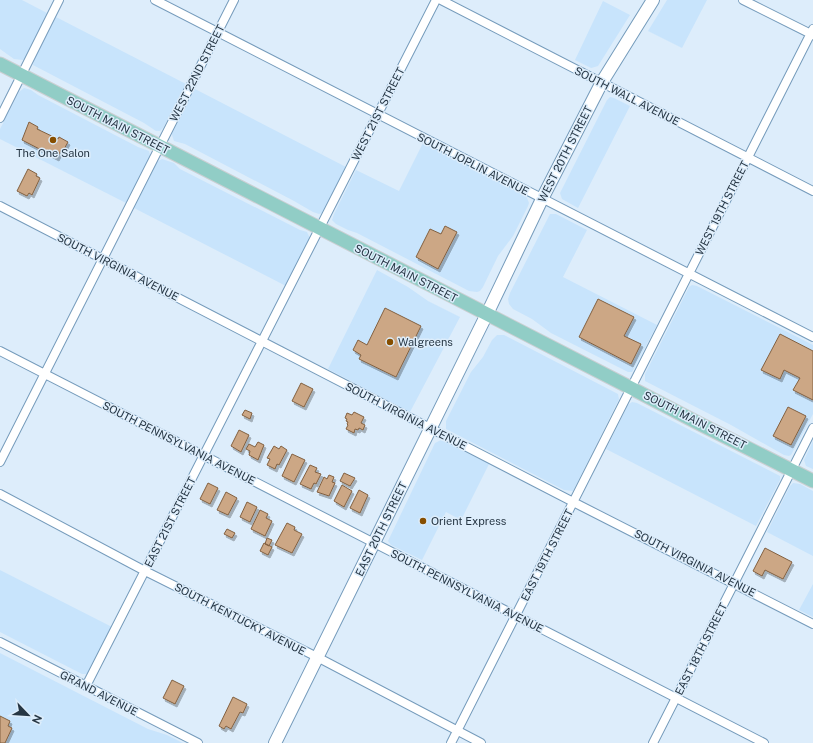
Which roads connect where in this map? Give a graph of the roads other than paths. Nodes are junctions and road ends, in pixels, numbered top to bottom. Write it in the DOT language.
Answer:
graph roads {
  1 [pos="59,0"];
  2 [pos="154,0"];
  3 [pos="234,0"];
  4 [pos="436,0"];
  5 [pos="441,0"];
  6 [pos="653,0"];
  7 [pos="743,0"];
  8 [pos="217,32"];
  9 [pos="812,33"];
  10 [pos="0,64"];
  11 [pos="21,75"];
  12 [pos="602,82"];
  13 [pos="378,115"];
  14 [pos="0,118"];
  15 [pos="160,147"];
  16 [pos="747,158"];
  17 [pos="813,191"];
  18 [pos="542,199"];
  19 [pos="0,206"];
  20 [pos="320,229"];
  21 [pos="103,260"];
  22 [pos="689,274"];
  23 [pos="487,314"];
  24 [pos="813,337"];
  25 [pos="262,342"];
  26 [pos="0,351"];
  27 [pos="45,374"];
  28 [pos="631,388"];
  29 [pos="430,428"];
  30 [pos="813,428"];
  31 [pos="204,456"];
  32 [pos="0,462"];
  33 [pos="792,470"];
  34 [pos="813,480"];
  35 [pos="0,494"];
  36 [pos="573,502"];
  37 [pos="374,543"];
  38 [pos="145,571"];
  39 [pos="734,584"];
  40 [pos="516,615"];
  41 [pos="813,624"];
  42 [pos="0,642"];
  43 [pos="317,657"];
  44 [pos="86,686"];
  45 [pos="676,698"];
  46 [pos="457,731"];
  47 [pos="198,743"];
  48 [pos="275,743"];
  49 [pos="451,743"];
  50 [pos="481,743"];
  51 [pos="653,743"];
  52 [pos="764,743"];
  1 -- 11 [label="street"];
  2 -- 8 [label="street, SOUTH JOPLIN AVENUE"];
  3 -- 8 [label="street, WEST 22ND STREET"];
  4 -- 13 [label="street, WEST 21ST STREET"];
  5 -- 12 [label="street, SOUTH WALL AVENUE"];
  6 -- 12 [label="main road, WEST 20TH STREET"];
  7 -- 9 [label="street"];
  8 -- 13 [label="street, SOUTH JOPLIN AVENUE"];
  8 -- 15 [label="street, WEST 22ND STREET"];
  9 -- 16 [label="street, WEST 19TH STREET"];
  10 -- 11 [label="main road, SOUTH MAIN STREET"];
  11 -- 14 [label="street"];
  11 -- 15 [label="main road, SOUTH MAIN STREET"];
  12 -- 16 [label="street, SOUTH WALL AVENUE"];
  12 -- 18 [label="main road, WEST 20TH STREET"];
  13 -- 18 [label="street, SOUTH JOPLIN AVENUE"];
  13 -- 20 [label="street, WEST 21ST STREET"];
  15 -- 20 [label="main road, SOUTH MAIN STREET"];
  15 -- 21 [label="street, WEST 22ND STREET"];
  16 -- 17 [label="street, SOUTH WALL AVENUE"];
  16 -- 22 [label="street, WEST 19TH STREET"];
  18 -- 22 [label="street, SOUTH JOPLIN AVENUE"];
  18 -- 23 [label="main road, WEST 20TH STREET"];
  19 -- 21 [label="street, SOUTH VIRGINIA AVENUE"];
  20 -- 23 [label="main road, SOUTH MAIN STREET"];
  20 -- 25 [label="street, EAST 21ST STREET"];
  21 -- 25 [label="street, SOUTH VIRGINIA AVENUE"];
  21 -- 27 [label="street, WEST 22ND STREET"];
  22 -- 24 [label="street, SOUTH JOPLIN AVENUE"];
  22 -- 28 [label="street, WEST 19TH STREET"];
  23 -- 28 [label="main road, SOUTH MAIN STREET"];
  23 -- 29 [label="main road, EAST 20TH STREET"];
  25 -- 29 [label="street, SOUTH VIRGINIA AVENUE"];
  25 -- 31 [label="street, EAST 21ST STREET"];
  26 -- 27 [label="street, SOUTH PENNSYLVANIA AVENUE"];
  27 -- 31 [label="street, SOUTH PENNSYLVANIA AVENUE"];
  27 -- 32 [label="street, WEST 22ND STREET"];
  28 -- 33 [label="main road, SOUTH MAIN STREET"];
  28 -- 36 [label="street, EAST 19TH STREET"];
  29 -- 36 [label="street, SOUTH VIRGINIA AVENUE"];
  29 -- 37 [label="main road, EAST 20TH STREET"];
  30 -- 33 [label="street, EAST 18TH STREET"];
  31 -- 37 [label="street, SOUTH PENNSYLVANIA AVENUE"];
  31 -- 38 [label="street, EAST 21ST STREET"];
  33 -- 34 [label="main road, SOUTH MAIN STREET"];
  33 -- 39 [label="street, EAST 18TH STREET"];
  35 -- 38 [label="street, SOUTH KENTUCKY AVENUE"];
  36 -- 39 [label="street, SOUTH VIRGINIA AVENUE"];
  36 -- 40 [label="street, EAST 19TH STREET"];
  37 -- 40 [label="street, SOUTH PENNSYLVANIA AVENUE"];
  37 -- 43 [label="main road, EAST 20TH STREET"];
  38 -- 43 [label="street, SOUTH KENTUCKY AVENUE"];
  38 -- 44 [label="street, EAST 21ST STREET"];
  39 -- 41 [label="street, SOUTH VIRGINIA AVENUE"];
  39 -- 45 [label="street, EAST 18TH STREET"];
  40 -- 45 [label="street, SOUTH PENNSYLVANIA AVENUE"];
  40 -- 46 [label="street, EAST 19TH STREET"];
  42 -- 44 [label="street, GRAND AVENUE"];
  43 -- 46 [label="street, SOUTH KENTUCKY AVENUE"];
  43 -- 48 [label="main road, EAST 20TH STREET"];
  44 -- 47 [label="street, GRAND AVENUE"];
  45 -- 51 [label="street, EAST 18TH STREET"];
  45 -- 52 [label="street, SOUTH PENNSYLVANIA AVENUE"];
  46 -- 49 [label="street, EAST 19TH STREET"];
  46 -- 50 [label="street, SOUTH KENTUCKY AVENUE"];
}
